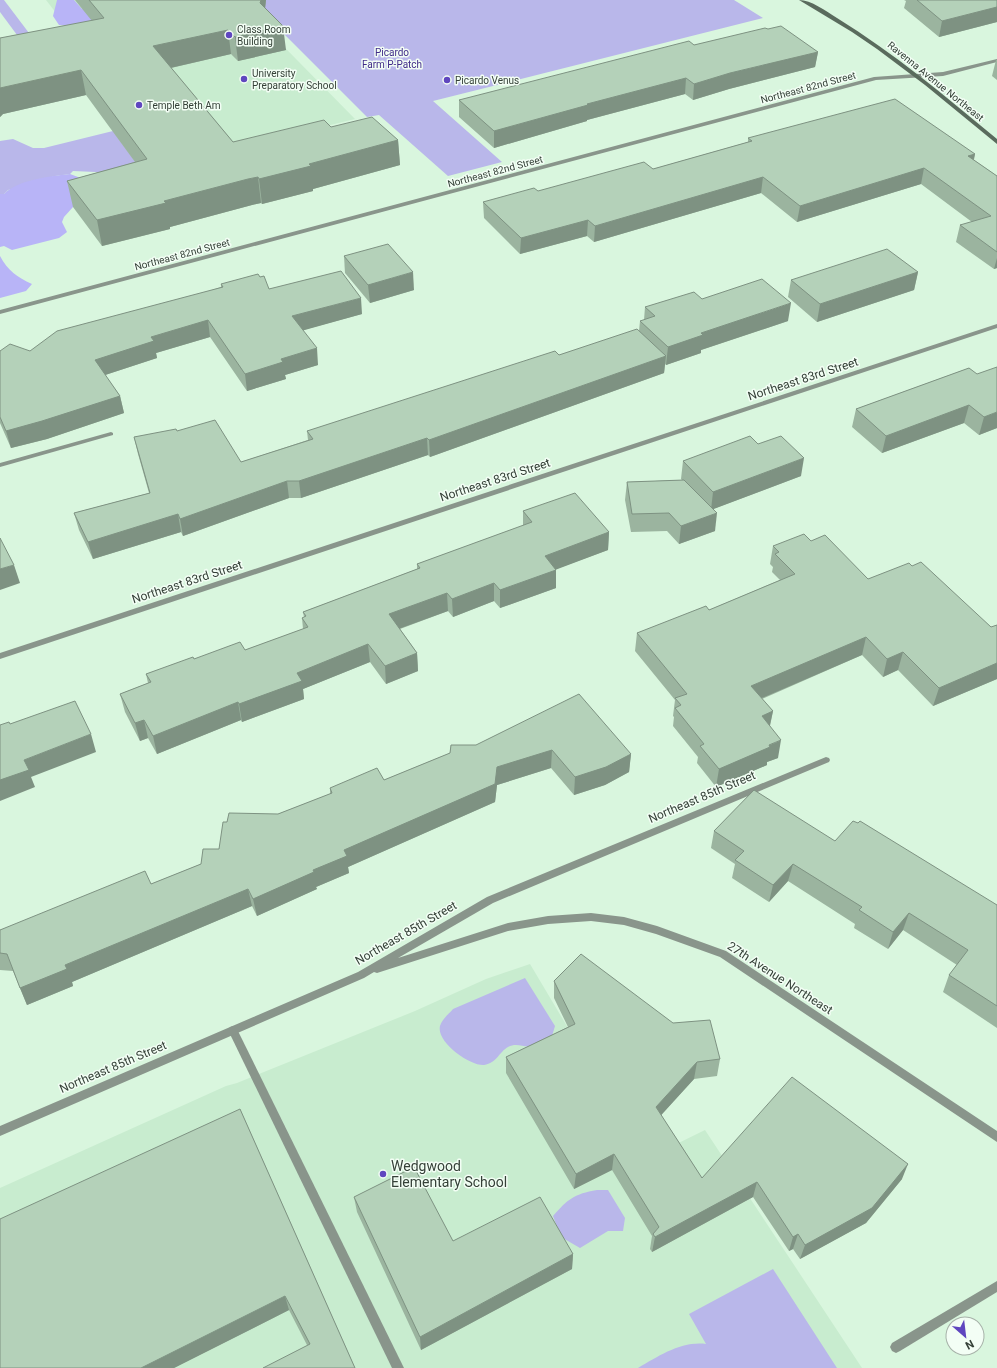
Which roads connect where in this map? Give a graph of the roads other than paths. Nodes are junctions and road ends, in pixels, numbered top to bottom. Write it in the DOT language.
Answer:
graph roads {
  1 [pos="801,0"];
  2 [pos="997,60"];
  3 [pos="916,75"];
  4 [pos="997,142"];
  5 [pos="0,312"];
  6 [pos="997,326"];
  7 [pos="111,434"];
  8 [pos="0,465"];
  9 [pos="0,656"];
  10 [pos="826,760"];
  11 [pos="361,975"];
  12 [pos="233,1030"];
  13 [pos="0,1131"];
  14 [pos="997,1137"];
  15 [pos="997,1286"];
  16 [pos="896,1347"];
  17 [pos="398,1368"];
  1 -- 3 [label="main road, Ravenna Avenue Northeast"];
  2 -- 3 [label="street, Northeast 82nd Street"];
  3 -- 4 [label="main road, Ravenna Avenue Northeast"];
  3 -- 5 [label="street, Northeast 82nd Street"];
  6 -- 9 [label="street, Northeast 83rd Street"];
  7 -- 8 [label="street"];
  10 -- 11 [label="street, Northeast 85th Street"];
  11 -- 12 [label="street, Northeast 85th Street"];
  11 -- 14 [label="street, 27th Avenue Northeast"];
  12 -- 13 [label="street, Northeast 85th Street"];
  12 -- 17 [label="street"];
  15 -- 16 [label="street"];
}
